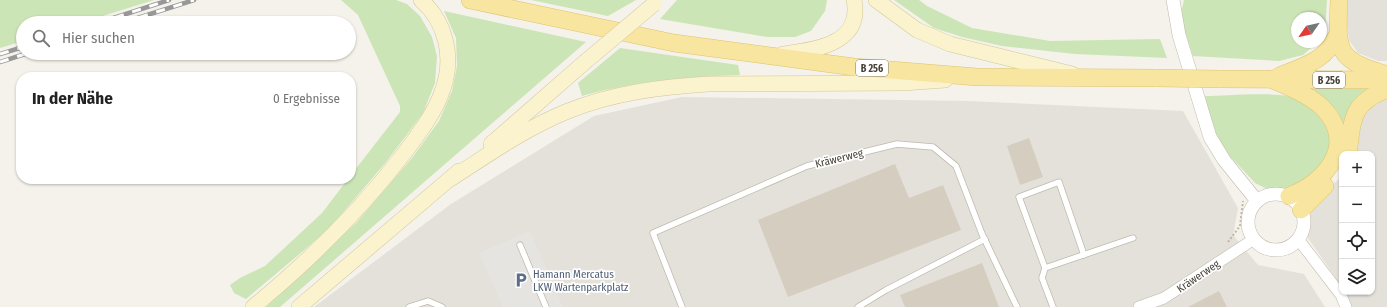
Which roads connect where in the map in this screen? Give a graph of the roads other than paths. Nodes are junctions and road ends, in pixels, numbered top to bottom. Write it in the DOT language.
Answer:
graph roads {
  1 [pos="421,0"];
  2 [pos="470,0"];
  3 [pos="854,0"];
  4 [pos="876,0"];
  5 [pos="1173,0"];
  6 [pos="1338,0"];
  7 [pos="656,2"];
  8 [pos="1337,35"];
  9 [pos="768,57"];
  10 [pos="1387,75"];
  11 [pos="977,76"];
  12 [pos="1088,77"];
  13 [pos="1271,79"];
  14 [pos="1387,80"];
  15 [pos="1387,89"];
  16 [pos="1348,151"];
  17 [pos="1339,170"];
  18 [pos="452,178"];
  19 [pos="1289,196"];
  20 [pos="1257,201"];
  21 [pos="1301,210"];
  22 [pos="985,238"];
  23 [pos="1133,238"];
  24 [pos="1254,239"];
  25 [pos="1298,239"];
  26 [pos="520,245"];
  27 [pos="1084,255"];
  28 [pos="1045,268"];
  29 [pos="253,307"];
  30 [pos="299,307"];
  31 [pos="409,307"];
  32 [pos="442,307"];
  33 [pos="546,307"];
  34 [pos="682,307"];
  35 [pos="858,307"];
  36 [pos="1018,307"];
  37 [pos="1053,307"];
  38 [pos="1139,307"];
  39 [pos="1346,307"];
  1 -- 29 [label="main road"];
  2 -- 9 [label="main road, B 256"];
  3 -- 9 [label="main road"];
  4 -- 12 [label="main road"];
  5 -- 20 [label="street"];
  6 -- 8 [label="main road"];
  7 -- 18 [label="main road, bridge"];
  8 -- 10 [label="main road"];
  8 -- 13 [label="main road"];
  9 -- 11 [label="main road, B 256"];
  11 -- 12 [label="main road, B 256"];
  11 -- 18 [label="main road"];
  12 -- 13 [label="main road, B 256, bridge"];
  13 -- 14 [label="main road, B 256"];
  13 -- 19 [label="main road"];
  15 -- 16 [label="main road"];
  17 -- 21 [label="main road"];
  18 -- 30 [label="main road"];
  19 -- 20 [label="street"];
  19 -- 21 [label="street"];
  20 -- 24 [label="street"];
  21 -- 25 [label="street"];
  22 -- 34 [label="lane, Kräwerweg"];
  22 -- 35 [label="lane"];
  22 -- 36 [label="lane, Kräwerweg"];
  23 -- 27 [label="lane"];
  24 -- 25 [label="street"];
  24 -- 38 [label="street, Kräwerweg"];
  25 -- 39 [label="street"];
  26 -- 33 [label="lane"];
  27 -- 28 [label="lane"];
  27 -- 28 [label="lane"];
  28 -- 37 [label="lane"];
  31 -- 32 [label="lane"];
}
